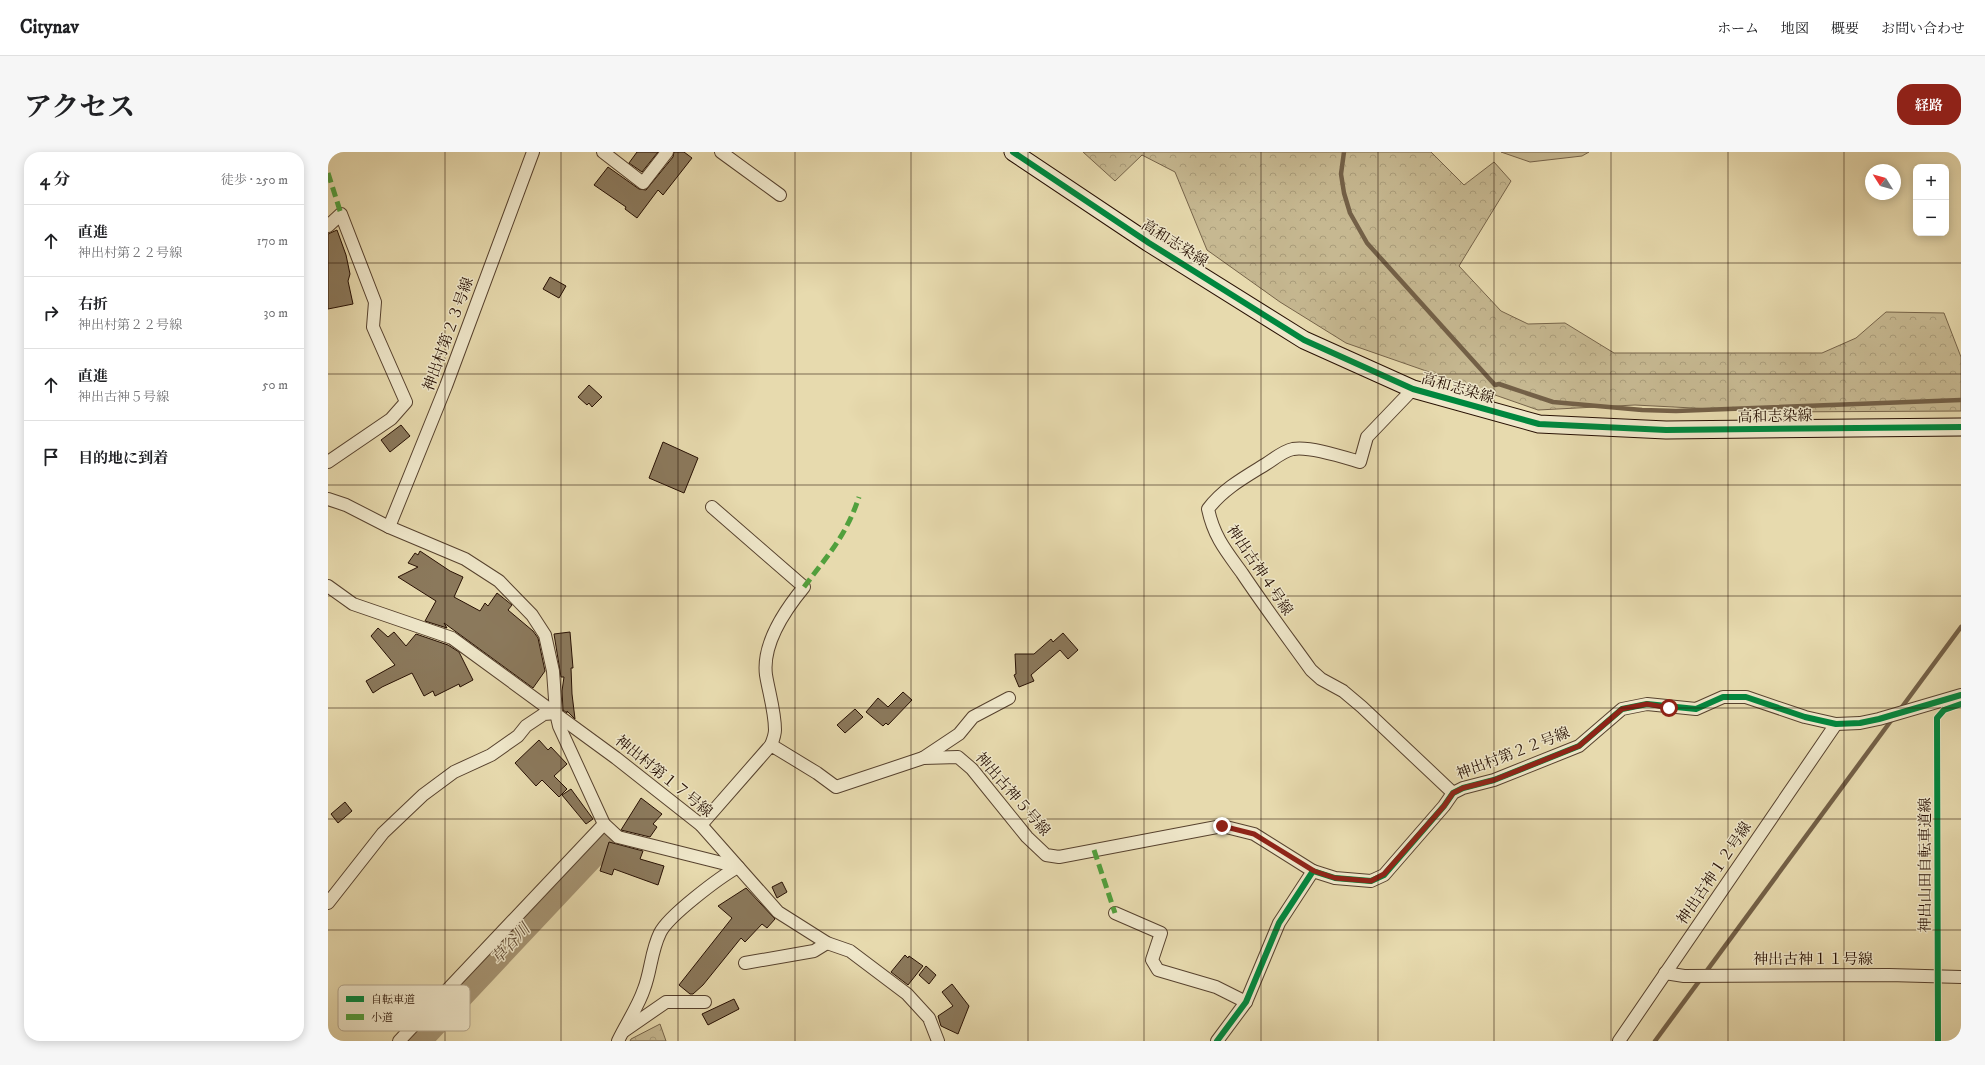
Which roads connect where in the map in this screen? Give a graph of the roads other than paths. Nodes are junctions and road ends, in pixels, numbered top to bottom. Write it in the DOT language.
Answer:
graph roads {
  1 [pos="533,152"];
  2 [pos="603,152"];
  3 [pos="667,152"];
  4 [pos="721,152"];
  5 [pos="1013,152"];
  6 [pos="780,195"];
  7 [pos="328,226"];
  8 [pos="1413,390"];
  9 [pos="1961,427"];
  10 [pos="328,462"];
  11 [pos="328,499"];
  12 [pos="712,507"];
  13 [pos="389,527"];
  14 [pos="328,586"];
  15 [pos="1961,695"];
  16 [pos="1009,698"];
  17 [pos="556,713"];
  18 [pos="1836,724"];
  19 [pos="771,745"];
  20 [pos="923,758"];
  21 [pos="1453,793"];
  22 [pos="604,824"];
  23 [pos="701,825"];
  24 [pos="738,867"];
  25 [pos="1314,871"];
  26 [pos="328,903"];
  27 [pos="1115,913"];
  28 [pos="827,943"];
  29 [pos="745,963"];
  30 [pos="1664,973"];
  31 [pos="1961,977"];
  32 [pos="452,985"];
  33 [pos="705,1002"];
  34 [pos="1246,1002"];
  35 [pos="408,1031"];
  36 [pos="620,1036"];
  37 [pos="399,1041"];
  38 [pos="938,1041"];
  39 [pos="1217,1041"];
  40 [pos="1619,1041"];
  1 -- 13 [label="street, 神出村第２３号線"];
  2 -- 3 [label="street"];
  4 -- 6 [label="street"];
  5 -- 8 [label="street, 高和志染線"];
  7 -- 10 [label="street"];
  8 -- 9 [label="street, 高和志染線"];
  8 -- 21 [label="street, 神出古神４号線"];
  11 -- 13 [label="street"];
  12 -- 19 [label="street"];
  13 -- 17 [label="street"];
  14 -- 17 [label="street, 神出村第１７号線"];
  15 -- 18 [label="street, 神出村第２２号線"];
  16 -- 20 [label="street"];
  17 -- 22 [label="street"];
  17 -- 23 [label="street, 神出村第１７号線"];
  17 -- 26 [label="street"];
  18 -- 21 [label="street, 神出村第２２号線"];
  18 -- 30 [label="street, 神出古神１２号線"];
  19 -- 20 [label="street, 神出古神５号線"];
  19 -- 23 [label="street"];
  20 -- 25 [label="street, 神出古神５号線"];
  21 -- 25 [label="street, 神出村第２２号線"];
  22 -- 24 [label="street"];
  22 -- 32 [label="street"];
  23 -- 24 [label="street, 神出村第１７号線"];
  24 -- 28 [label="street, 神出村第１７号線"];
  24 -- 36 [label="street"];
  25 -- 34 [label="street"];
  27 -- 34 [label="street"];
  28 -- 29 [label="street"];
  28 -- 38 [label="street, 神出村第１７号線"];
  30 -- 31 [label="street, 神出古神１１号線"];
  30 -- 40 [label="street, 神出古神１２号線"];
  33 -- 36 [label="street"];
  34 -- 39 [label="street"];
  35 -- 37 [label="street"];
}
